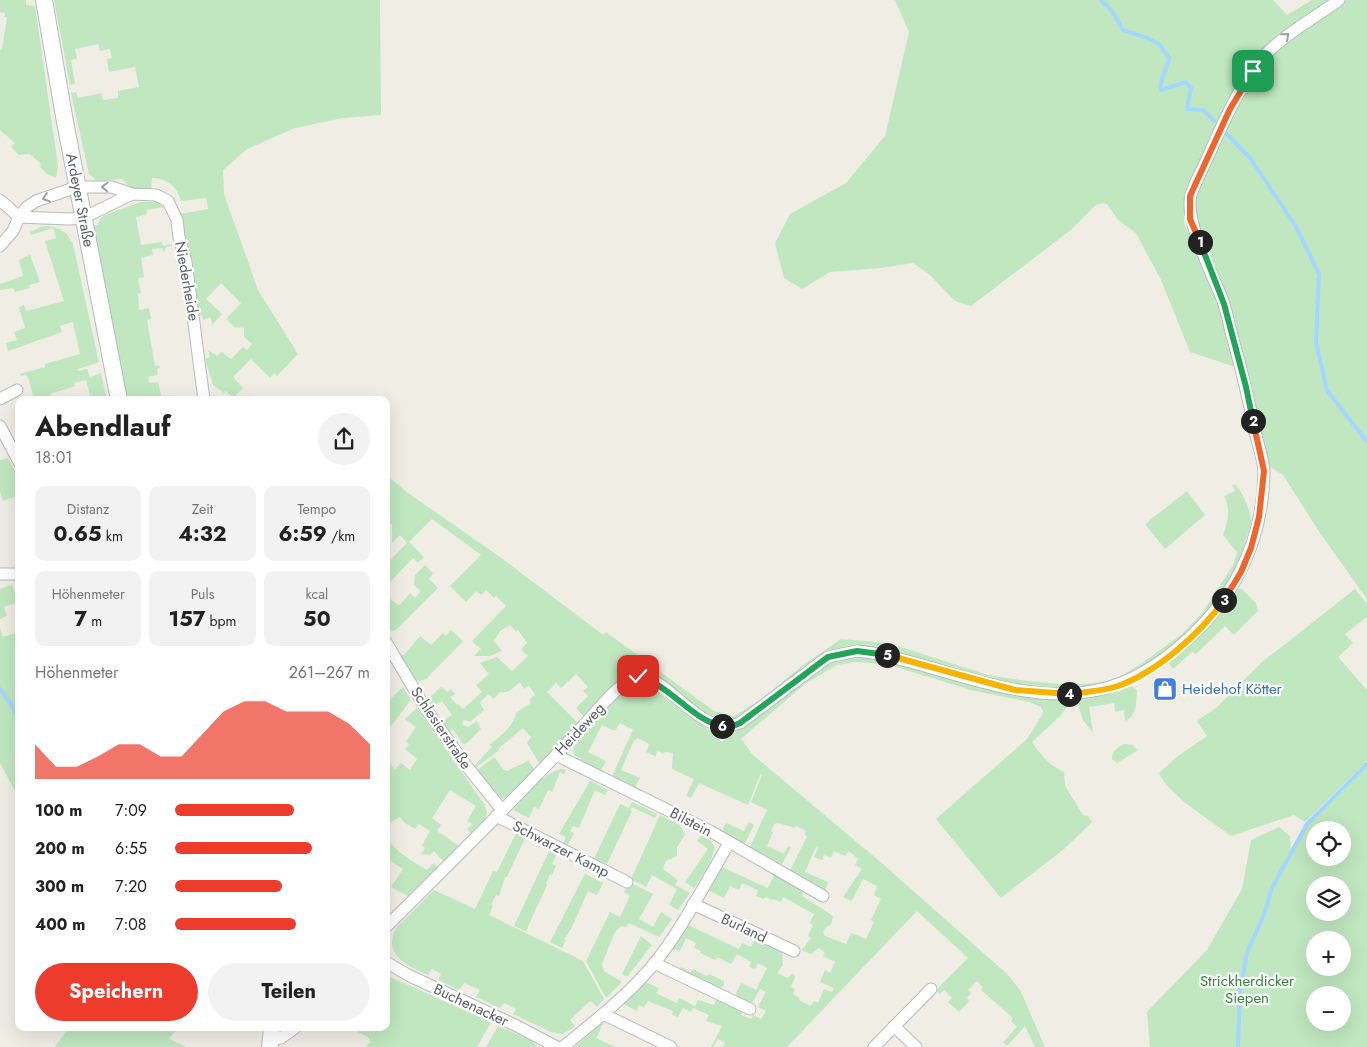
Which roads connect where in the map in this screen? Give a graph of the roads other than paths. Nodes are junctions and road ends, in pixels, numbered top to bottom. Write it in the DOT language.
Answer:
graph roads {
  1 [pos="44,0"];
  2 [pos="1339,0"];
  3 [pos="77,187"];
  4 [pos="132,194"];
  5 [pos="0,200"];
  6 [pos="19,217"];
  7 [pos="83,218"];
  8 [pos="0,246"];
  9 [pos="17,390"];
  10 [pos="118,396"];
  11 [pos="203,396"];
  12 [pos="0,399"];
  13 [pos="0,426"];
  14 [pos="15,454"];
  15 [pos="0,574"];
  16 [pos="15,574"];
  17 [pos="390,649"];
  18 [pos="556,755"];
  19 [pos="499,813"];
  20 [pos="729,843"];
  21 [pos="627,882"];
  22 [pos="822,896"];
  23 [pos="693,904"];
  24 [pos="390,924"];
  25 [pos="794,951"];
  26 [pos="654,963"];
  27 [pos="390,964"];
  28 [pos="931,988"];
  29 [pos="750,1009"];
  30 [pos="603,1014"];
  31 [pos="894,1026"];
  32 [pos="290,1031"];
  33 [pos="271,1038"];
  34 [pos="557,1047"];
  35 [pos="563,1047"];
  36 [pos="671,1047"];
  37 [pos="874,1047"];
  38 [pos="916,1047"];
  1 -- 3 [label="main road, Ardeyer Straße"];
  18 -- 2 [label="street, Heideweg, one-way"];
  4 -- 3 [label="street, Niederheide, one-way"];
  3 -- 6 [label="street, Niederheide, one-way"];
  3 -- 7 [label="main road, Ardeyer Straße"];
  4 -- 7 [label="street, Niederheide"];
  4 -- 11 [label="street, Niederheide"];
  5 -- 6 [label="street"];
  6 -- 7 [label="street"];
  6 -- 8 [label="street, Niederheide"];
  7 -- 10 [label="main road, Ardeyer Straße"];
  9 -- 12 [label="street"];
  13 -- 14 [label="street"];
  15 -- 16 [label="street"];
  17 -- 19 [label="street, Schlesierstraße"];
  18 -- 19 [label="street, Heideweg"];
  18 -- 20 [label="street, Bilstein"];
  19 -- 21 [label="street, Schwarzer Kamp"];
  19 -- 24 [label="street, Heideweg"];
  20 -- 22 [label="street, Bilstein"];
  20 -- 23 [label="street"];
  23 -- 25 [label="street, Burland"];
  23 -- 26 [label="street"];
  26 -- 29 [label="street"];
  26 -- 30 [label="street"];
  27 -- 34 [label="street, Buchenacker"];
  28 -- 31 [label="street"];
  30 -- 35 [label="street"];
  30 -- 36 [label="street"];
  31 -- 37 [label="street"];
  31 -- 38 [label="street"];
  32 -- 33 [label="street"];
}
